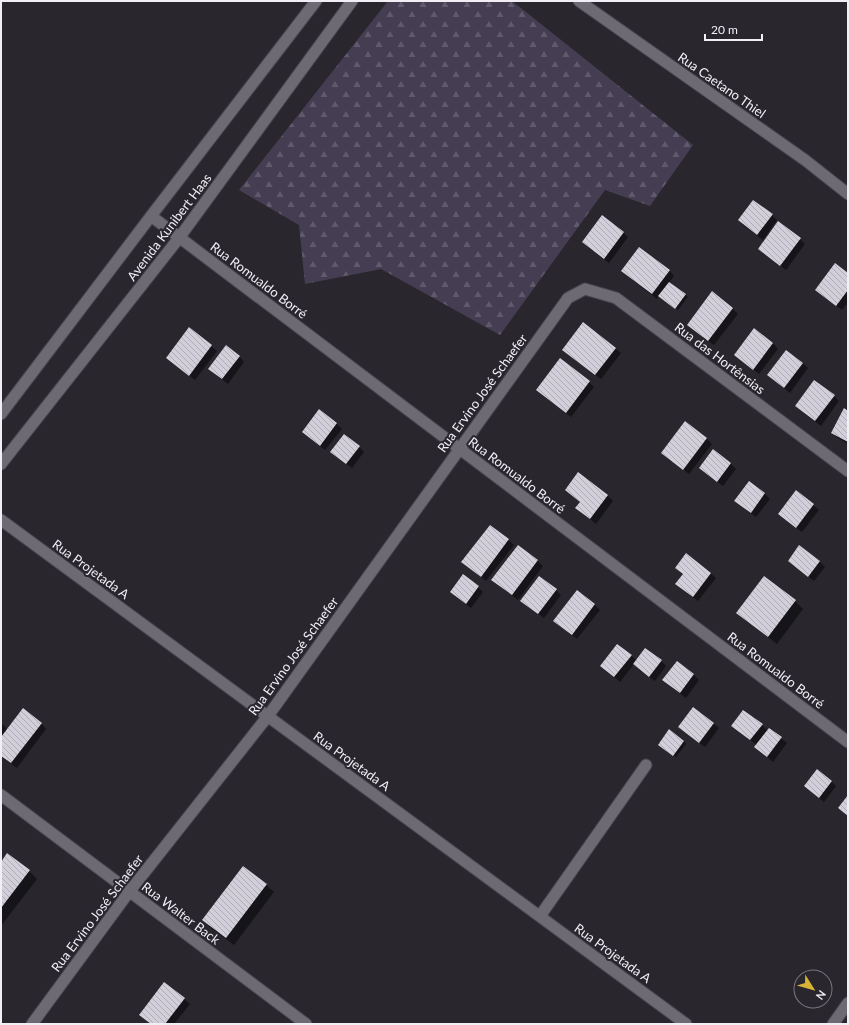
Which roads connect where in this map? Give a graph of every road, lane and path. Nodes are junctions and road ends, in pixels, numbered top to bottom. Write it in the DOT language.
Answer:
graph roads {
  1 [pos="316,1"];
  2 [pos="352,1"];
  3 [pos="579,1"];
  4 [pos="848,194"];
  5 [pos="151,216"];
  6 [pos="179,238"];
  7 [pos="568,298"];
  8 [pos="1,414"];
  9 [pos="459,449"];
  10 [pos="1,464"];
  11 [pos="848,471"];
  12 [pos="1,520"];
  13 [pos="268,716"];
  14 [pos="848,742"];
  15 [pos="646,765"];
  16 [pos="1,795"];
  17 [pos="129,892"];
  18 [pos="540,916"];
  19 [pos="848,1003"];
  20 [pos="32,1024"];
  21 [pos="306,1024"];
  22 [pos="686,1024"];
  23 [pos="833,1024"];
  1 -- 5 [label="street, Avenida Kunibert Haas"];
  2 -- 6 [label="street, Avenida Kunibert Haas"];
  3 -- 4 [label="street, Rua Caetano Thiel"];
  5 -- 6 [label="street, Rua Romualdo Borré"];
  5 -- 8 [label="street, Avenida Kunibert Haas"];
  6 -- 9 [label="street, Rua Romualdo Borré"];
  6 -- 10 [label="street, Avenida Kunibert Haas"];
  7 -- 9 [label="street, Rua Ervino José Schaefer"];
  7 -- 11 [label="street, Rua das Hortênsias"];
  9 -- 13 [label="street, Rua Ervino José Schaefer"];
  9 -- 14 [label="street, Rua Romualdo Borré"];
  12 -- 13 [label="street, Rua Projetada A"];
  13 -- 17 [label="street, Rua Ervino José Schaefer"];
  13 -- 18 [label="street, Rua Projetada A"];
  15 -- 18 [label="street"];
  16 -- 17 [label="street, Rua Walter Back"];
  17 -- 20 [label="street, Rua Ervino José Schaefer"];
  17 -- 21 [label="street, Rua Walter Back"];
  18 -- 22 [label="street, Rua Projetada A"];
  19 -- 23 [label="street"];
}
